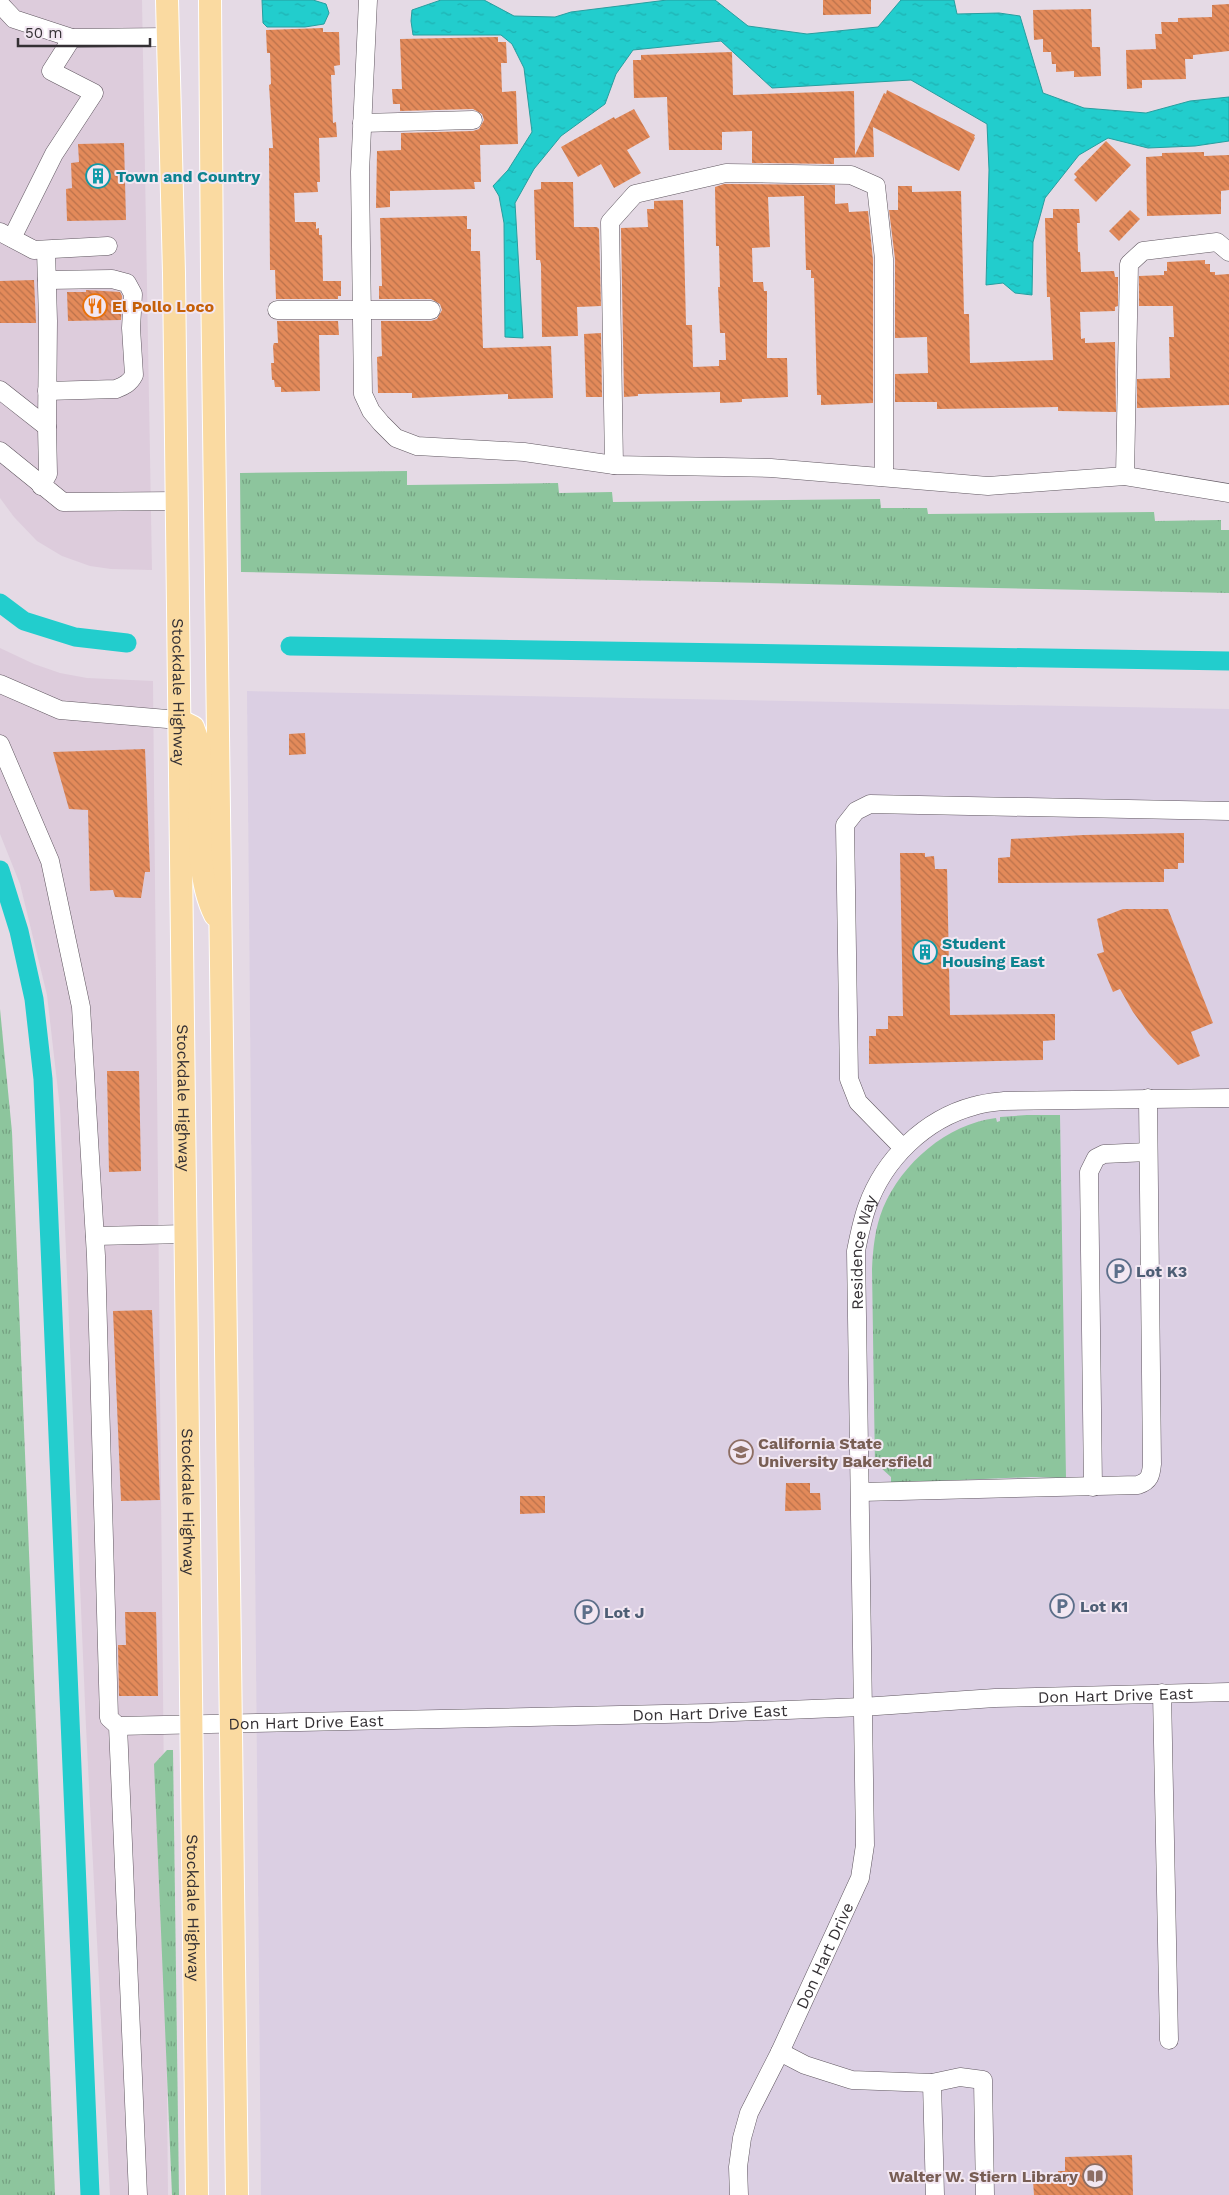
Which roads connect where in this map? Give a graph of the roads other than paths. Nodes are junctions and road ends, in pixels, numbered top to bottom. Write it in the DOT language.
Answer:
graph roads {
  1 [pos="167,0"];
  2 [pos="210,0"];
  3 [pos="368,0"];
  4 [pos="0,4"];
  5 [pos="168,36"];
  6 [pos="72,38"];
  7 [pos="473,120"];
  8 [pos="362,122"];
  9 [pos="6,235"];
  10 [pos="108,246"];
  11 [pos="46,250"];
  12 [pos="1229,252"];
  13 [pos="47,280"];
  14 [pos="277,310"];
  15 [pos="362,310"];
  16 [pos="431,310"];
  17 [pos="0,390"];
  18 [pos="47,391"];
  19 [pos="47,427"];
  20 [pos="0,451"];
  21 [pos="614,465"];
  22 [pos="884,476"];
  23 [pos="1125,476"];
  24 [pos="41,486"];
  25 [pos="1229,493"];
  26 [pos="177,501"];
  27 [pos="0,684"];
  28 [pos="179,720"];
  29 [pos="0,744"];
  30 [pos="1229,811"];
  31 [pos="221,927"];
  32 [pos="1148,1098"];
  33 [pos="1229,1098"];
  34 [pos="903,1148"];
  35 [pos="1148,1152"];
  36 [pos="186,1234"];
  37 [pos="95,1236"];
  38 [pos="1093,1488"];
  39 [pos="861,1492"];
  40 [pos="1229,1692"];
  41 [pos="1162,1693"];
  42 [pos="862,1707"];
  43 [pos="231,1723"];
  44 [pos="192,1724"];
  45 [pos="118,1726"];
  46 [pos="1169,2040"];
  47 [pos="780,2052"];
  48 [pos="932,2083"];
  49 [pos="138,2195"];
  50 [pos="197,2195"];
  51 [pos="237,2195"];
  52 [pos="739,2195"];
  53 [pos="935,2195"];
  54 [pos="985,2195"];
  1 -- 5 [label="main road, Stockdale Highway"];
  2 -- 31 [label="main road"];
  3 -- 8 [label="street"];
  4 -- 6 [label="street"];
  5 -- 6 [label="street"];
  5 -- 26 [label="main road, Stockdale Highway"];
  6 -- 9 [label="street"];
  7 -- 8 [label="street"];
  8 -- 15 [label="street"];
  9 -- 11 [label="street"];
  10 -- 11 [label="street"];
  11 -- 13 [label="street"];
  12 -- 23 [label="street"];
  13 -- 18 [label="street"];
  13 -- 18 [label="street"];
  14 -- 15 [label="street"];
  15 -- 16 [label="street"];
  15 -- 21 [label="street"];
  17 -- 19 [label="street"];
  18 -- 19 [label="street"];
  19 -- 24 [label="street"];
  20 -- 24 [label="street"];
  21 -- 22 [label="street"];
  21 -- 22 [label="street"];
  22 -- 23 [label="street"];
  23 -- 25 [label="street"];
  24 -- 26 [label="street"];
  26 -- 28 [label="main road, Stockdale Highway"];
  27 -- 28 [label="street"];
  28 -- 31 [label="main road"];
  28 -- 36 [label="main road, Stockdale Highway"];
  29 -- 37 [label="street"];
  30 -- 34 [label="street"];
  31 -- 43 [label="main road"];
  32 -- 33 [label="street, Residence Way"];
  32 -- 34 [label="street, Residence Way"];
  32 -- 35 [label="street"];
  34 -- 39 [label="street, Residence Way"];
  35 -- 38 [label="street"];
  35 -- 38 [label="street"];
  36 -- 37 [label="street"];
  36 -- 44 [label="main road, Stockdale Highway"];
  37 -- 45 [label="street"];
  38 -- 39 [label="street"];
  39 -- 42 [label="street, Residence Way"];
  40 -- 41 [label="street, Don Hart Drive East"];
  41 -- 42 [label="street, Don Hart Drive East"];
  41 -- 46 [label="street"];
  42 -- 43 [label="street, Don Hart Drive East"];
  42 -- 47 [label="street, Don Hart Drive"];
  43 -- 44 [label="street, Don Hart Drive East"];
  43 -- 51 [label="main road"];
  44 -- 45 [label="street, Don Hart Drive East"];
  44 -- 50 [label="main road, Stockdale Highway"];
  45 -- 49 [label="street"];
  47 -- 48 [label="street"];
  47 -- 52 [label="street, Don Hart Drive"];
  48 -- 53 [label="street"];
  48 -- 54 [label="street"];
}
